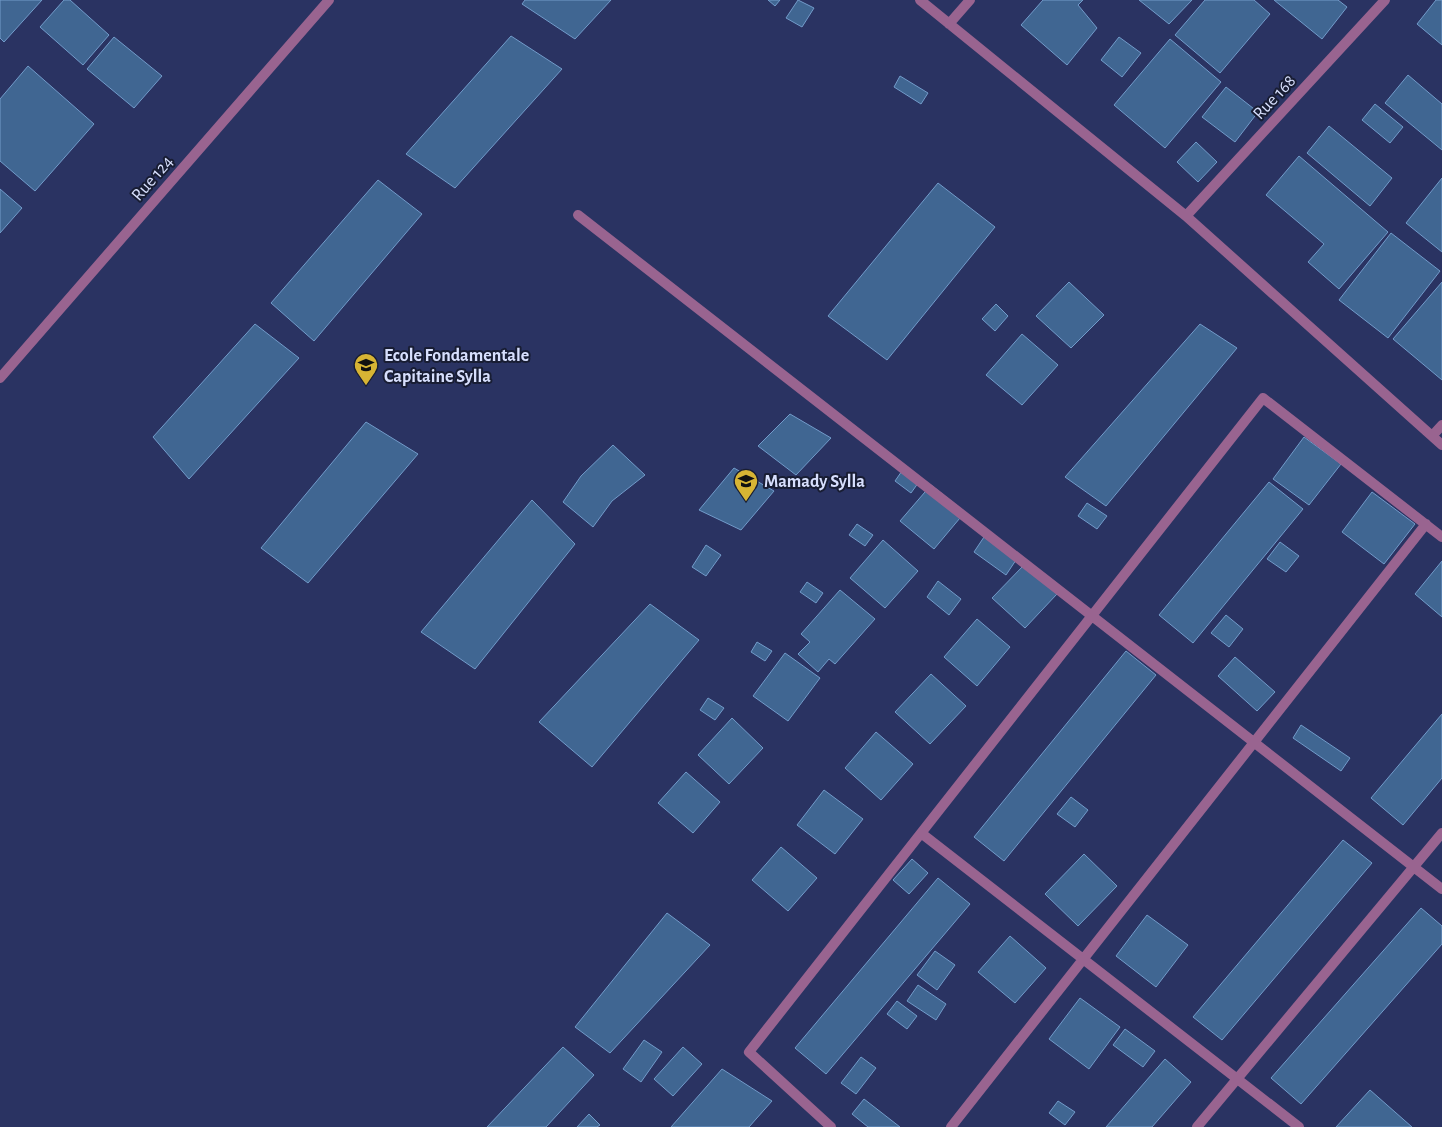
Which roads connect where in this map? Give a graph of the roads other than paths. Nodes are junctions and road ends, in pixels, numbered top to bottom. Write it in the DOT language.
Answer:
graph roads {
  1 [pos="329,0"];
  2 [pos="920,0"];
  3 [pos="970,0"];
  4 [pos="1385,0"];
  5 [pos="949,24"];
  6 [pos="578,215"];
  7 [pos="1186,216"];
  8 [pos="0,378"];
  9 [pos="1442,425"];
  10 [pos="1432,436"];
  11 [pos="1442,444"];
  12 [pos="1426,524"];
  13 [pos="1442,537"];
  14 [pos="1092,616"];
  15 [pos="1254,742"];
  16 [pos="921,833"];
  17 [pos="1442,833"];
  18 [pos="1413,867"];
  19 [pos="1442,889"];
  20 [pos="1083,959"];
  21 [pos="1237,1079"];
  22 [pos="832,1127"];
  23 [pos="951,1127"];
  24 [pos="1197,1127"];
  25 [pos="1298,1127"];
  1 -- 8 [label="street, Rue 124"];
  2 -- 5 [label="street"];
  3 -- 5 [label="street"];
  4 -- 7 [label="street, Rue 168"];
  5 -- 7 [label="street"];
  6 -- 14 [label="street"];
  7 -- 10 [label="street"];
  9 -- 10 [label="street"];
  10 -- 11 [label="street"];
  12 -- 13 [label="street"];
  12 -- 14 [label="street"];
  12 -- 15 [label="street"];
  14 -- 15 [label="street"];
  14 -- 16 [label="street"];
  15 -- 18 [label="street"];
  15 -- 20 [label="street"];
  16 -- 20 [label="street"];
  16 -- 22 [label="street"];
  17 -- 18 [label="street"];
  18 -- 19 [label="street"];
  18 -- 21 [label="street"];
  20 -- 21 [label="street"];
  20 -- 23 [label="street"];
  21 -- 24 [label="street"];
  21 -- 25 [label="street"];
}
